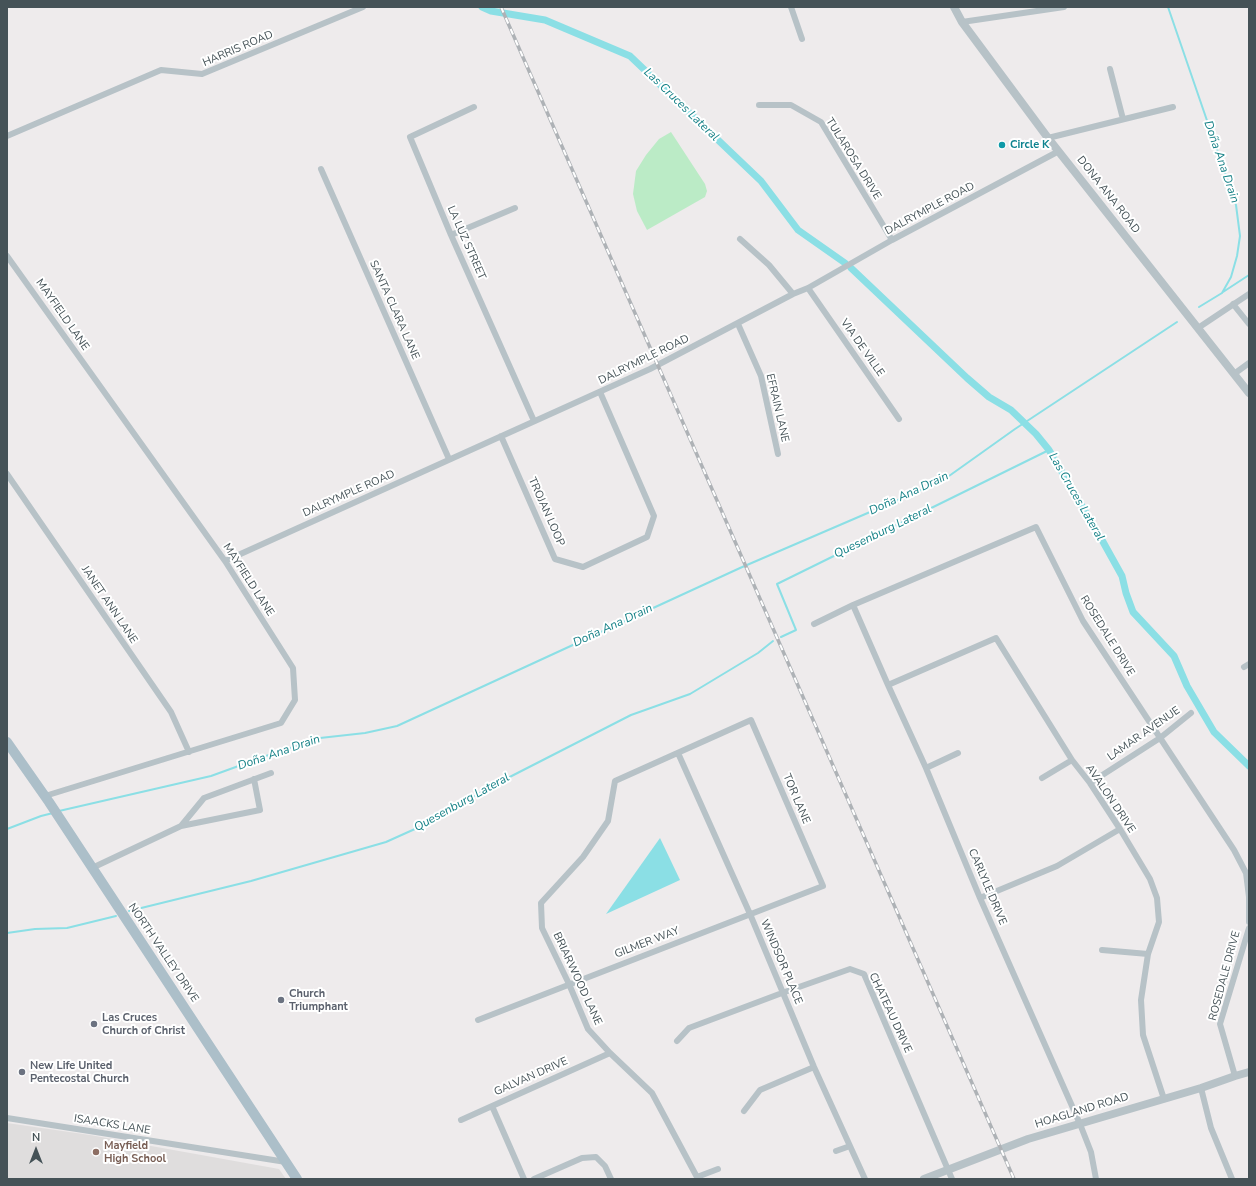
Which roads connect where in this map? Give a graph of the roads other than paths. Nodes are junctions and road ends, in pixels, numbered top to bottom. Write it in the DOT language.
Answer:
graph roads {
  1 [pos="362,7"];
  2 [pos="791,7"];
  3 [pos="954,7"];
  4 [pos="1064,7"];
  5 [pos="962,22"];
  6 [pos="802,39"];
  7 [pos="1110,69"];
  8 [pos="759,105"];
  9 [pos="474,107"];
  10 [pos="1173,107"];
  11 [pos="1123,119"];
  12 [pos="7,136"];
  13 [pos="1048,138"];
  14 [pos="1059,151"];
  15 [pos="322,169"];
  16 [pos="515,208"];
  17 [pos="451,235"];
  18 [pos="740,239"];
  19 [pos="892,240"];
  20 [pos="7,256"];
  21 [pos="808,288"];
  22 [pos="793,294"];
  23 [pos="1249,294"];
  24 [pos="1233,304"];
  25 [pos="738,324"];
  26 [pos="1249,324"];
  27 [pos="1198,328"];
  28 [pos="1249,363"];
  29 [pos="1234,374"];
  30 [pos="600,392"];
  31 [pos="1249,393"];
  32 [pos="899,419"];
  33 [pos="534,421"];
  34 [pos="502,436"];
  35 [pos="778,454"];
  36 [pos="449,459"];
  37 [pos="7,474"];
  38 [pos="225,561"];
  39 [pos="853,605"];
  40 [pos="814,624"];
  41 [pos="888,685"];
  42 [pos="1190,713"];
  43 [pos="751,720"];
  44 [pos="1160,738"];
  45 [pos="7,742"];
  46 [pos="188,752"];
  47 [pos="678,753"];
  48 [pos="958,753"];
  49 [pos="1072,760"];
  50 [pos="926,768"];
  51 [pos="271,773"];
  52 [pos="1042,778"];
  53 [pos="254,779"];
  54 [pos="1090,783"];
  55 [pos="47,799"];
  56 [pos="181,826"];
  57 [pos="1120,829"];
  58 [pos="92,868"];
  59 [pos="823,886"];
  60 [pos="1249,897"];
  61 [pos="980,898"];
  62 [pos="750,914"];
  63 [pos="1249,922"];
  64 [pos="1249,928"];
  65 [pos="1102,950"];
  66 [pos="1148,954"];
  67 [pos="569,984"];
  68 [pos="782,993"];
  69 [pos="478,1020"];
  70 [pos="678,1041"];
  71 [pos="610,1053"];
  72 [pos="814,1067"];
  73 [pos="1249,1072"];
  74 [pos="1235,1076"];
  75 [pos="1201,1088"];
  76 [pos="1164,1099"];
  77 [pos="492,1106"];
  78 [pos="744,1111"];
  79 [pos="7,1118"];
  80 [pos="461,1120"];
  81 [pos="1080,1124"];
  82 [pos="850,1146"];
  83 [pos="836,1151"];
  84 [pos="286,1162"];
  85 [pos="718,1169"];
  86 [pos="948,1170"];
  87 [pos="697,1178"];
  88 [pos="297,1179"];
  89 [pos="524,1179"];
  90 [pos="534,1179"];
  91 [pos="611,1179"];
  92 [pos="865,1179"];
  93 [pos="924,1179"];
  94 [pos="952,1179"];
  95 [pos="1096,1179"];
  96 [pos="1232,1179"];
  1 -- 12 [label="street, HARRIS ROAD"];
  2 -- 6 [label="street"];
  3 -- 5 [label="street, DONA ANA ROAD"];
  4 -- 5 [label="street"];
  5 -- 13 [label="street, DONA ANA ROAD"];
  7 -- 11 [label="street"];
  8 -- 19 [label="street, TULAROSA DRIVE"];
  9 -- 17 [label="street, LA LUZ STREET"];
  10 -- 11 [label="street"];
  11 -- 13 [label="street"];
  13 -- 14 [label="street, DONA ANA ROAD"];
  14 -- 19 [label="street, DALRYMPLE ROAD"];
  14 -- 27 [label="street, DONA ANA ROAD"];
  15 -- 36 [label="street, SANTA CLARA LANE"];
  16 -- 17 [label="street"];
  17 -- 33 [label="street, LA LUZ STREET"];
  18 -- 22 [label="street"];
  19 -- 21 [label="street, DALRYMPLE ROAD"];
  20 -- 38 [label="street, MAYFIELD LANE"];
  21 -- 22 [label="street, DALRYMPLE ROAD"];
  21 -- 32 [label="street, VIA DE VILLE"];
  22 -- 25 [label="street, DALRYMPLE ROAD"];
  23 -- 24 [label="street"];
  24 -- 26 [label="street"];
  24 -- 27 [label="street"];
  25 -- 30 [label="street, DALRYMPLE ROAD"];
  25 -- 35 [label="street, EFRAIN LANE"];
  27 -- 29 [label="street, DONA ANA ROAD"];
  28 -- 29 [label="street"];
  29 -- 31 [label="street, DONA ANA ROAD"];
  30 -- 33 [label="street, DALRYMPLE ROAD"];
  30 -- 34 [label="street, TROJAN LOOP"];
  33 -- 34 [label="street, DALRYMPLE ROAD"];
  34 -- 36 [label="street, DALRYMPLE ROAD"];
  36 -- 38 [label="street, DALRYMPLE ROAD"];
  37 -- 46 [label="street, JANET ANN LANE"];
  38 -- 46 [label="street, MAYFIELD LANE"];
  39 -- 40 [label="street, ROSEDALE DRIVE"];
  39 -- 41 [label="street, CARLYLE DRIVE"];
  39 -- 44 [label="street, ROSEDALE DRIVE"];
  41 -- 49 [label="street, AVALON DRIVE"];
  41 -- 50 [label="street, CARLYLE DRIVE"];
  42 -- 44 [label="street, LAMAR AVENUE"];
  43 -- 47 [label="street, BRIARWOOD LANE"];
  43 -- 59 [label="street, TOR LANE"];
  44 -- 54 [label="street, LAMAR AVENUE"];
  44 -- 60 [label="street, ROSEDALE DRIVE"];
  45 -- 55 [label="main road, NORTH VALLEY DRIVE"];
  46 -- 55 [label="street, MAYFIELD LANE"];
  47 -- 62 [label="street, WINDSOR PLACE"];
  47 -- 67 [label="street, BRIARWOOD LANE"];
  48 -- 50 [label="street"];
  49 -- 52 [label="street"];
  49 -- 54 [label="street, AVALON DRIVE"];
  50 -- 61 [label="street, CARLYLE DRIVE"];
  51 -- 53 [label="street"];
  53 -- 56 [label="street"];
  53 -- 56 [label="street"];
  54 -- 57 [label="street, AVALON DRIVE"];
  55 -- 58 [label="main road, NORTH VALLEY DRIVE"];
  56 -- 58 [label="street"];
  57 -- 61 [label="street"];
  57 -- 66 [label="street, AVALON DRIVE"];
  58 -- 84 [label="main road, NORTH VALLEY DRIVE"];
  59 -- 62 [label="street, GILMER WAY"];
  60 -- 63 [label="street, ROSEDALE DRIVE"];
  61 -- 81 [label="street, CARLYLE DRIVE"];
  62 -- 67 [label="street, GILMER WAY"];
  62 -- 68 [label="street, WINDSOR PLACE"];
  64 -- 74 [label="street, ROSEDALE DRIVE"];
  65 -- 66 [label="street"];
  66 -- 76 [label="street, AVALON DRIVE"];
  67 -- 69 [label="street, GILMER WAY"];
  67 -- 71 [label="street, BRIARWOOD LANE"];
  68 -- 70 [label="street, CHATEAU DRIVE"];
  68 -- 72 [label="street, WINDSOR PLACE"];
  68 -- 86 [label="street, CHATEAU DRIVE"];
  71 -- 77 [label="street, GALVAN DRIVE"];
  71 -- 87 [label="street, BRIARWOOD LANE"];
  72 -- 78 [label="street"];
  72 -- 82 [label="street, WINDSOR PLACE"];
  73 -- 74 [label="street, HOAGLAND ROAD"];
  74 -- 75 [label="street, HOAGLAND ROAD"];
  75 -- 76 [label="street, HOAGLAND ROAD"];
  75 -- 96 [label="street"];
  76 -- 81 [label="street, HOAGLAND ROAD"];
  77 -- 80 [label="street, GALVAN DRIVE"];
  77 -- 89 [label="street"];
  79 -- 84 [label="street, ISAACKS LANE"];
  81 -- 86 [label="street, HOAGLAND ROAD"];
  81 -- 95 [label="street, CARLYLE DRIVE"];
  82 -- 83 [label="street"];
  82 -- 92 [label="street, WINDSOR PLACE"];
  84 -- 88 [label="main road, NORTH VALLEY DRIVE"];
  85 -- 87 [label="street"];
  86 -- 93 [label="street, HOAGLAND ROAD"];
  86 -- 94 [label="street, CHATEAU DRIVE"];
  90 -- 91 [label="street"];
}
